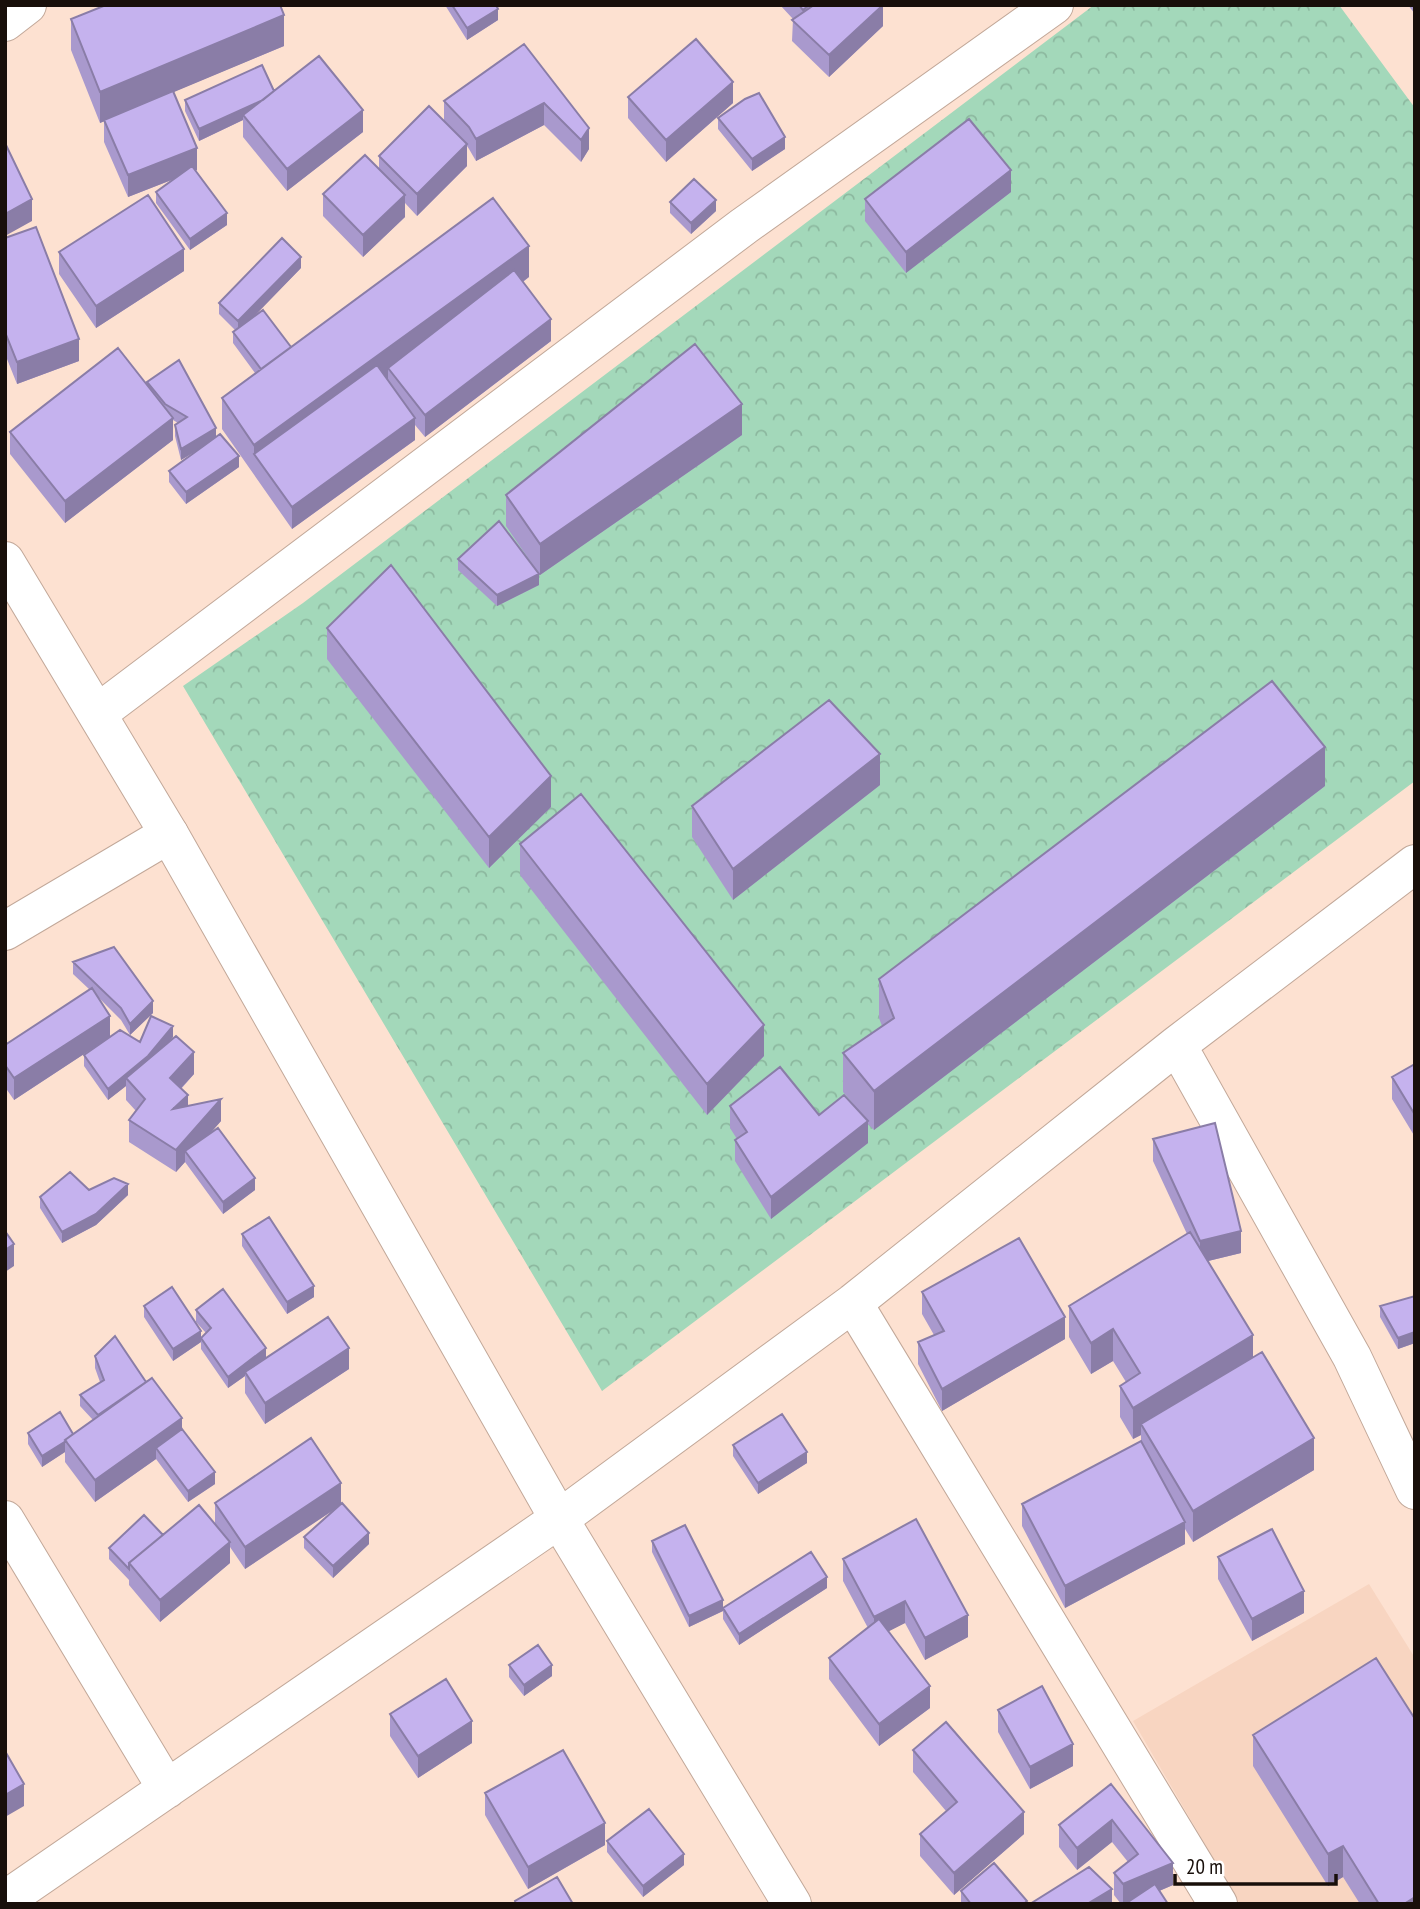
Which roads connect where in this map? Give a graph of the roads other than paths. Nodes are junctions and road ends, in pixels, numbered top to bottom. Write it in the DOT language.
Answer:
graph roads {
  1 [pos="27,5"];
  2 [pos="1054,5"];
  3 [pos="5,22"];
  4 [pos="5,561"];
  5 [pos="98,713"];
  6 [pos="169,834"];
  7 [pos="1415,864"];
  8 [pos="5,931"];
  9 [pos="1177,1045"];
  10 [pos="853,1303"];
  11 [pos="1415,1490"];
  12 [pos="559,1519"];
  13 [pos="5,1520"];
  14 [pos="167,1789"];
  15 [pos="5,1900"];
  16 [pos="792,1904"];
  17 [pos="1218,1904"];
  1 -- 3 [label="street"];
  2 -- 5 [label="street"];
  4 -- 5 [label="street"];
  5 -- 6 [label="street"];
  6 -- 8 [label="street"];
  6 -- 12 [label="street"];
  7 -- 9 [label="street"];
  9 -- 10 [label="street"];
  9 -- 11 [label="street"];
  10 -- 12 [label="street"];
  10 -- 17 [label="street"];
  12 -- 14 [label="street"];
  12 -- 16 [label="street"];
  13 -- 14 [label="street"];
  14 -- 15 [label="street"];
}
